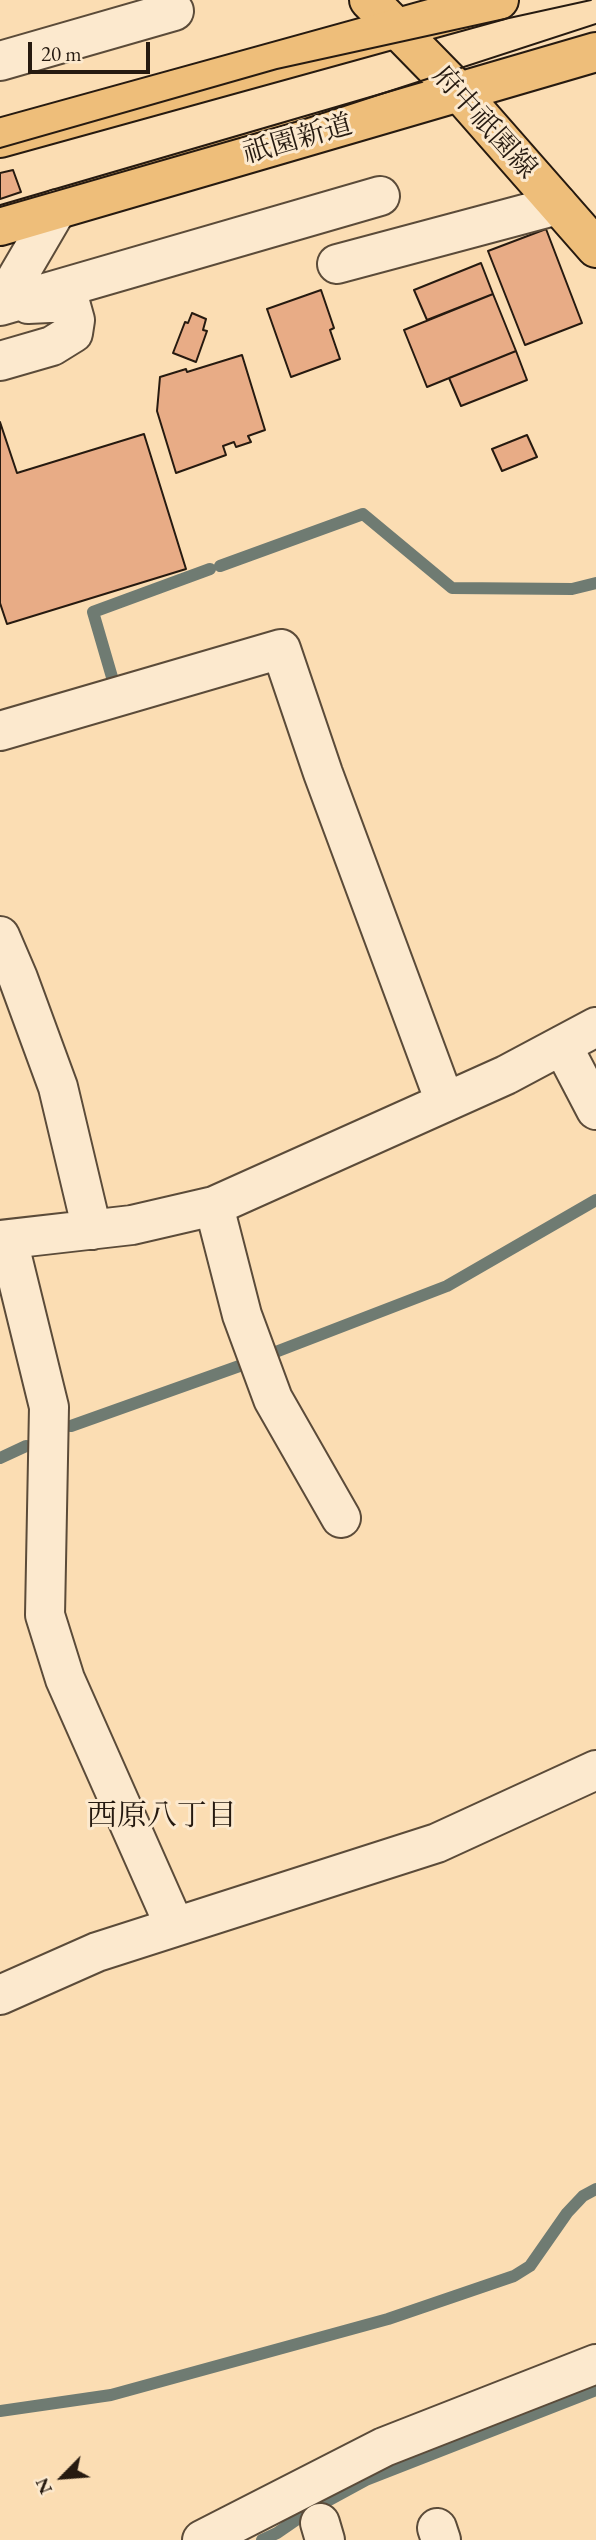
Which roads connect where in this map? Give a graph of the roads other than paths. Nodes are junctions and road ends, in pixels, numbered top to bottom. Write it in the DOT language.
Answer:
graph roads {
  1 [pos="369,0"];
  2 [pos="499,0"];
  3 [pos="174,11"];
  4 [pos="110,14"];
  5 [pos="397,29"];
  6 [pos="596,52"];
  7 [pos="0,61"];
  8 [pos="460,93"];
  9 [pos="0,138"];
  10 [pos="380,196"];
  11 [pos="558,205"];
  12 [pos="57,209"];
  13 [pos="0,226"];
  14 [pos="596,248"];
  15 [pos="337,264"];
  16 [pos="0,305"];
  17 [pos="0,360"];
  18 [pos="0,731"];
  19 [pos="0,936"];
  20 [pos="596,1027"];
  21 [pos="562,1045"];
  22 [pos="445,1102"];
  23 [pos="596,1110"];
  24 [pos="214,1206"];
  25 [pos="93,1230"];
  26 [pos="4,1240"];
  27 [pos="341,1518"];
  28 [pos="596,1770"];
  29 [pos="175,1927"];
  30 [pos="0,1995"];
  31 [pos="596,2364"];
  32 [pos="202,2540"];
  1 -- 5 [label="main road, 府中祇園線"];
  2 -- 5 [label="main road"];
  3 -- 4 [label="street"];
  4 -- 7 [label="street"];
  5 -- 8 [label="main road, 府中祇園線"];
  5 -- 9 [label="main road"];
  6 -- 8 [label="main road, 祇園新道"];
  8 -- 11 [label="main road, 府中祇園線"];
  8 -- 12 [label="main road, 祇園新道"];
  10 -- 16 [label="street"];
  11 -- 14 [label="main road, 府中祇園線"];
  11 -- 15 [label="street"];
  12 -- 13 [label="main road, 祇園新道"];
  12 -- 16 [label="street"];
  16 -- 17 [label="street"];
  18 -- 22 [label="street"];
  19 -- 25 [label="street"];
  20 -- 21 [label="street"];
  21 -- 22 [label="street"];
  21 -- 23 [label="street"];
  22 -- 24 [label="street"];
  24 -- 25 [label="street"];
  24 -- 27 [label="street"];
  25 -- 26 [label="street"];
  26 -- 29 [label="street"];
  28 -- 29 [label="street"];
  29 -- 30 [label="street"];
  31 -- 32 [label="street"];
}
